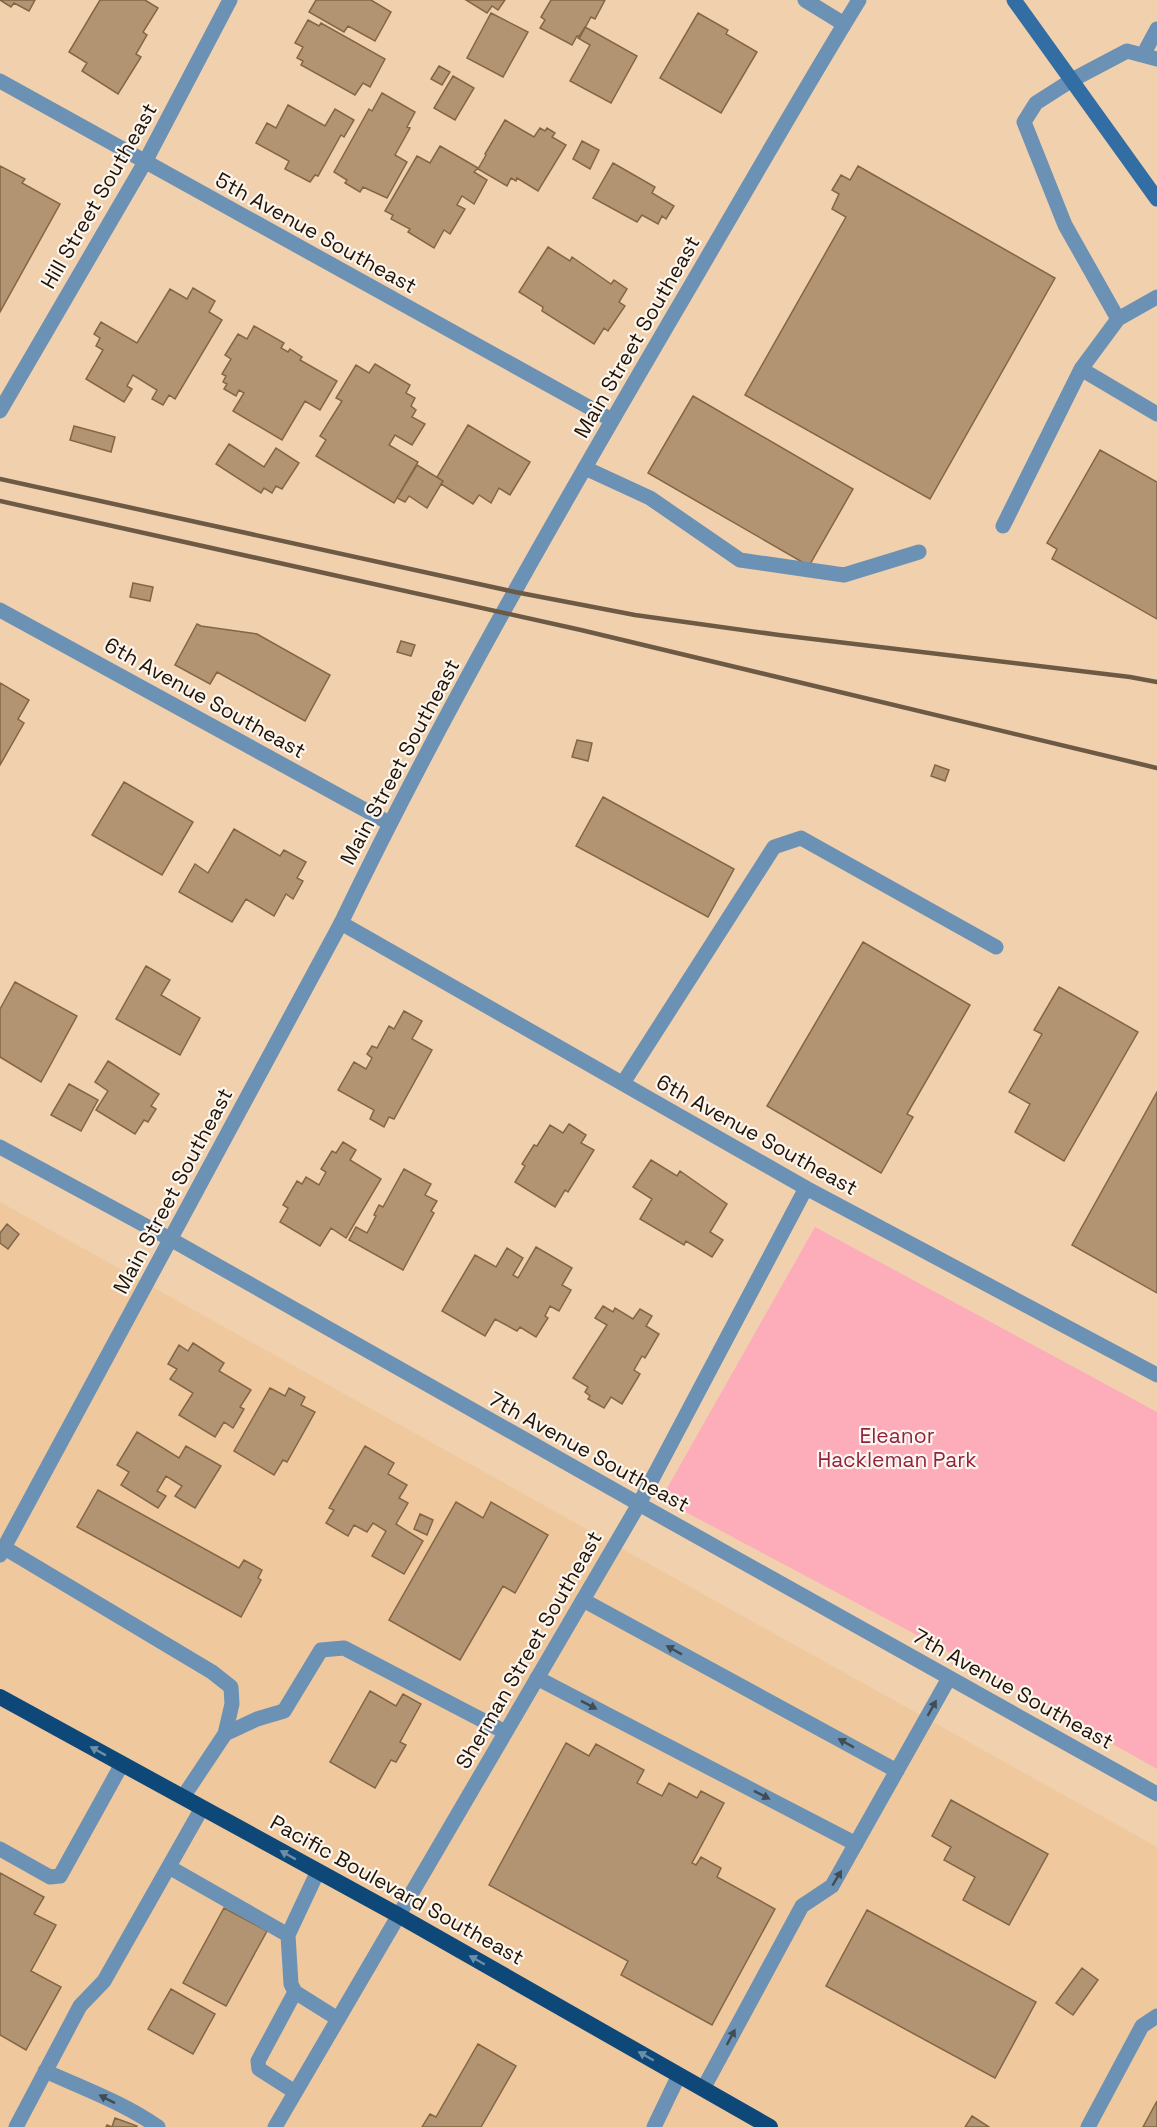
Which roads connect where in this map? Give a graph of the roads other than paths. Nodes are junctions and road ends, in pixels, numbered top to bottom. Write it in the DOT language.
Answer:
graph roads {
  1 [pos="230,0"];
  2 [pos="804,0"];
  3 [pos="859,0"];
  4 [pos="1014,0"];
  5 [pos="844,24"];
  6 [pos="1157,29"];
  7 [pos="1150,57"];
  8 [pos="1072,80"];
  9 [pos="0,81"];
  10 [pos="145,162"];
  11 [pos="1157,199"];
  12 [pos="1157,297"];
  13 [pos="1118,319"];
  14 [pos="1081,369"];
  15 [pos="0,411"];
  16 [pos="1157,414"];
  17 [pos="612,420"];
  18 [pos="585,468"];
  19 [pos="1003,526"];
  20 [pos="919,552"];
  21 [pos="0,610"];
  22 [pos="389,823"];
  23 [pos="341,923"];
  24 [pos="996,946"];
  25 [pos="623,1083"];
  26 [pos="0,1147"];
  27 [pos="806,1188"];
  28 [pos="172,1240"];
  29 [pos="1157,1376"];
  30 [pos="639,1504"];
  31 [pos="2,1551"];
  32 [pos="583,1600"];
  33 [pos="537,1678"];
  34 [pos="949,1678"];
  35 [pos="0,1697"];
  36 [pos="505,1732"];
  37 [pos="225,1734"];
  38 [pos="122,1764"];
  39 [pos="897,1771"];
  40 [pos="1157,1794"];
  41 [pos="183,1797"];
  42 [pos="202,1808"];
  43 [pos="856,1844"];
  44 [pos="0,1849"];
  45 [pos="169,1867"];
  46 [pos="318,1871"];
  47 [pos="398,1915"];
  48 [pos="288,1935"];
  49 [pos="295,1992"];
  50 [pos="1157,2016"];
  51 [pos="338,2019"];
  52 [pos="45,2071"];
  53 [pos="679,2075"];
  54 [pos="703,2089"];
  55 [pos="296,2092"];
  56 [pos="20,2125"];
  57 [pos="158,2127"];
  58 [pos="275,2127"];
  59 [pos="654,2127"];
  60 [pos="770,2127"];
  61 [pos="1088,2127"];
  1 -- 10 [label="street, Hill Street Southeast"];
  2 -- 5 [label="street"];
  3 -- 5 [label="street, Main Street Southeast"];
  4 -- 8 [label="main road"];
  5 -- 17 [label="street, Main Street Southeast"];
  6 -- 7 [label="street"];
  7 -- 8 [label="street"];
  8 -- 11 [label="main road"];
  8 -- 13 [label="street"];
  9 -- 10 [label="street, 5th Avenue Southeast"];
  10 -- 15 [label="street, Hill Street Southeast"];
  10 -- 17 [label="street, 5th Avenue Southeast"];
  12 -- 13 [label="street"];
  13 -- 14 [label="street"];
  14 -- 16 [label="street"];
  14 -- 19 [label="street"];
  17 -- 18 [label="street, Main Street Southeast"];
  18 -- 20 [label="street"];
  18 -- 22 [label="street, Main Street Southeast"];
  21 -- 22 [label="street, 6th Avenue Southeast"];
  22 -- 23 [label="street, Main Street Southeast"];
  23 -- 25 [label="street, 6th Avenue Southeast"];
  23 -- 28 [label="street, Main Street Southeast"];
  24 -- 25 [label="street"];
  25 -- 27 [label="street, 6th Avenue Southeast"];
  26 -- 28 [label="street, 7th Avenue Southeast"];
  27 -- 29 [label="street, 6th Avenue Southeast"];
  27 -- 30 [label="street, Sherman Street Southeast"];
  28 -- 30 [label="street, 7th Avenue Southeast"];
  28 -- 31 [label="street, Main Street Southeast"];
  30 -- 32 [label="street, Sherman Street Southeast"];
  30 -- 34 [label="street, 7th Avenue Southeast"];
  31 -- 37 [label="street"];
  32 -- 33 [label="street, Sherman Street Southeast"];
  39 -- 32 [label="street, one-way"];
  33 -- 36 [label="street, Sherman Street Southeast"];
  33 -- 43 [label="street, one-way"];
  39 -- 34 [label="street, one-way"];
  34 -- 40 [label="street, 7th Avenue Southeast"];
  38 -- 35 [label="highway, Pacific Boulevard Southeast, one-way"];
  36 -- 37 [label="street"];
  36 -- 47 [label="street, Sherman Street Southeast"];
  37 -- 41 [label="street"];
  38 -- 41 [label="highway, Pacific Boulevard Southeast"];
  38 -- 44 [label="street"];
  39 -- 43 [label="street"];
  41 -- 42 [label="highway, Pacific Boulevard Southeast"];
  42 -- 45 [label="street"];
  46 -- 42 [label="highway, Pacific Boulevard Southeast, one-way"];
  54 -- 43 [label="street, one-way"];
  45 -- 48 [label="street"];
  45 -- 52 [label="street"];
  46 -- 47 [label="highway, Pacific Boulevard Southeast"];
  46 -- 48 [label="street"];
  47 -- 51 [label="street, Sherman Street Southeast"];
  53 -- 47 [label="highway, Pacific Boulevard Southeast, one-way"];
  48 -- 49 [label="street"];
  49 -- 51 [label="street"];
  49 -- 55 [label="street"];
  50 -- 61 [label="street"];
  51 -- 55 [label="street, Sherman Street Southeast"];
  52 -- 56 [label="street"];
  57 -- 52 [label="street, one-way"];
  53 -- 54 [label="highway, Pacific Boulevard Southeast"];
  53 -- 59 [label="street"];
  54 -- 60 [label="highway, Pacific Boulevard Southeast"];
  55 -- 58 [label="street, Sherman Street Southeast"];
}
